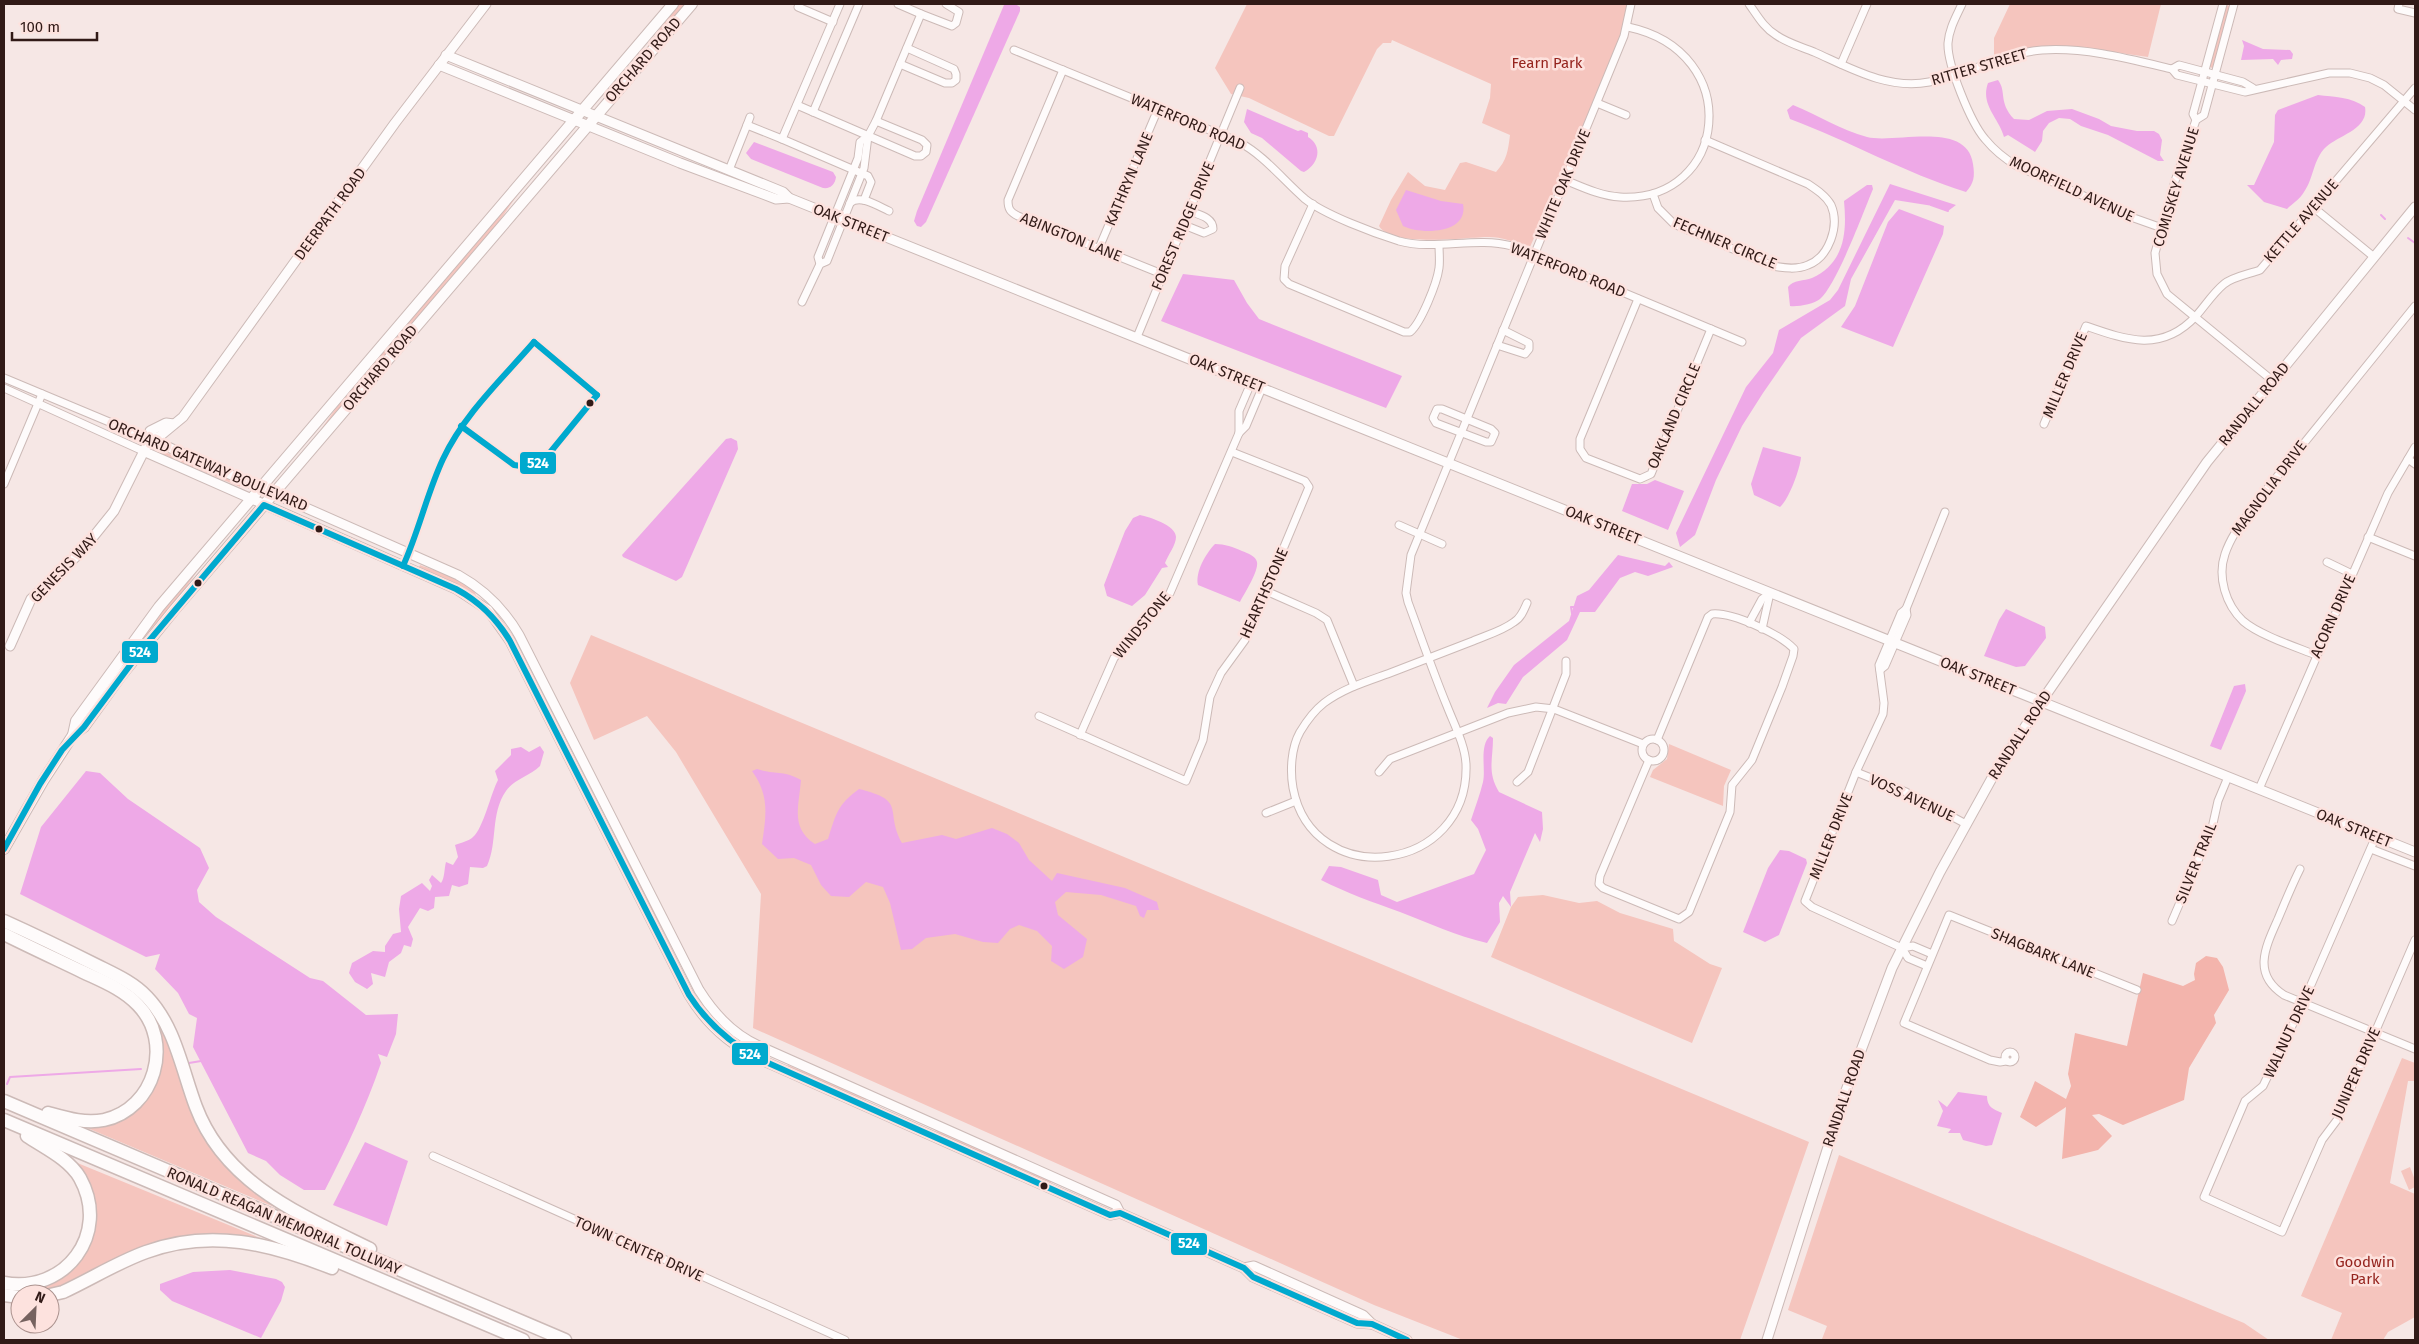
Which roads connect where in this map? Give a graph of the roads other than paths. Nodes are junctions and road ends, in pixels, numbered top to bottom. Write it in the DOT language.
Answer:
graph roads {
  1 [pos="486,4"];
  2 [pos="673,4"];
  3 [pos="692,4"];
  4 [pos="840,4"];
  5 [pos="860,4"];
  6 [pos="898,4"];
  7 [pos="946,4"];
  8 [pos="1631,4"];
  9 [pos="1749,4"];
  10 [pos="1867,4"];
  11 [pos="1962,4"];
  12 [pos="2223,4"];
  13 [pos="2234,4"];
  14 [pos="2399,4"];
  15 [pos="798,7"];
  16 [pos="2415,13"];
  17 [pos="921,14"];
  18 [pos="833,22"];
  19 [pos="1628,27"];
  20 [pos="907,48"];
  21 [pos="1014,50"];
  22 [pos="446,55"];
  23 [pos="900,64"];
  24 [pos="1841,64"];
  25 [pos="439,65"];
  26 [pos="2172,69"];
  27 [pos="1063,70"];
  28 [pos="2204,71"];
  29 [pos="2215,74"];
  30 [pos="1955,75"];
  31 [pos="2201,82"];
  32 [pos="2212,85"];
  33 [pos="1240,88"];
  34 [pos="2254,88"];
  35 [pos="2415,88"];
  36 [pos="2405,101"];
  37 [pos="1597,103"];
  38 [pos="796,105"];
  39 [pos="1158,109"];
  40 [pos="581,110"];
  41 [pos="2415,110"];
  42 [pos="813,112"];
  43 [pos="1626,115"];
  44 [pos="595,116"];
  45 [pos="750,117"];
  46 [pos="573,120"];
  47 [pos="2196,120"];
  48 [pos="876,121"];
  49 [pos="747,125"];
  50 [pos="587,126"];
  51 [pos="1220,135"];
  52 [pos="868,136"];
  53 [pos="782,139"];
  54 [pos="1706,140"];
  55 [pos="858,158"];
  56 [pos="866,159"];
  57 [pos="853,169"];
  58 [pos="729,170"];
  59 [pos="862,172"];
  60 [pos="1565,180"];
  61 [pos="1653,194"];
  62 [pos="789,198"];
  63 [pos="864,200"];
  64 [pos="1313,204"];
  65 [pos="848,205"];
  66 [pos="2314,207"];
  67 [pos="2415,207"];
  68 [pos="889,211"];
  69 [pos="1189,211"];
  70 [pos="838,218"];
  71 [pos="1184,225"];
  72 [pos="2162,228"];
  73 [pos="1439,245"];
  74 [pos="1100,248"];
  75 [pos="1534,255"];
  76 [pos="2374,257"];
  77 [pos="1162,274"];
  78 [pos="1638,299"];
  79 [pos="802,302"];
  80 [pos="2415,306"];
  81 [pos="2194,318"];
  82 [pos="2086,326"];
  83 [pos="1711,329"];
  84 [pos="1503,330"];
  85 [pos="1137,337"];
  86 [pos="1742,342"];
  87 [pos="1497,344"];
  88 [pos="4,378"];
  89 [pos="2273,381"];
  90 [pos="1251,383"];
  91 [pos="4,388"];
  92 [pos="1262,388"];
  93 [pos="42,394"];
  94 [pos="38,403"];
  95 [pos="1466,418"];
  96 [pos="2044,424"];
  97 [pos="1239,433"];
  98 [pos="1460,433"];
  99 [pos="150,439"];
  100 [pos="2415,447"];
  101 [pos="143,451"];
  102 [pos="1232,452"];
  103 [pos="2408,459"];
  104 [pos="1448,462"];
  105 [pos="2415,464"];
  106 [pos="4,484"];
  107 [pos="260,487"];
  108 [pos="274,493"];
  109 [pos="250,498"];
  110 [pos="264,504"];
  111 [pos="1945,512"];
  112 [pos="1399,526"];
  113 [pos="1419,534"];
  114 [pos="2368,537"];
  115 [pos="1442,544"];
  116 [pos="2415,556"];
  117 [pos="2327,562"];
  118 [pos="2352,574"];
  119 [pos="1266,591"];
  120 [pos="1770,592"];
  121 [pos="1527,603"];
  122 [pos="1749,623"];
  123 [pos="1762,629"];
  124 [pos="1892,642"];
  125 [pos="10,646"];
  126 [pos="2316,656"];
  127 [pos="1428,658"];
  128 [pos="1566,661"];
  129 [pos="1354,686"];
  130 [pos="2042,702"];
  131 [pos="1554,709"];
  132 [pos="1039,716"];
  133 [pos="1457,733"];
  134 [pos="73,735"];
  135 [pos="1080,735"];
  136 [pos="1657,740"];
  137 [pos="1644,744"];
  138 [pos="1649,760"];
  139 [pos="1379,772"];
  140 [pos="1856,772"];
  141 [pos="2228,777"];
  142 [pos="1517,782"];
  143 [pos="2258,789"];
  144 [pos="1296,801"];
  145 [pos="1266,813"];
  146 [pos="1966,824"];
  147 [pos="2376,836"];
  148 [pos="2371,849"];
  149 [pos="4,850"];
  150 [pos="2415,852"];
  151 [pos="2415,866"];
  152 [pos="2300,869"];
  153 [pos="4,921"];
  154 [pos="2172,921"];
  155 [pos="4,934"];
  156 [pos="2415,940"];
  157 [pos="1902,948"];
  158 [pos="1932,954"];
  159 [pos="1927,966"];
  160 [pos="2137,990"];
  161 [pos="2302,1003"];
  162 [pos="2375,1032"];
  163 [pos="2415,1049"];
  164 [pos="2006,1061"];
  165 [pos="4,1101"];
  166 [pos="4,1120"];
  167 [pos="433,1156"];
  168 [pos="1120,1214"];
  169 [pos="2282,1232"];
  170 [pos="398,1269"];
  171 [pos="4,1284"];
  172 [pos="410,1292"];
  173 [pos="60,1293"];
  174 [pos="523,1340"];
  175 [pos="565,1340"];
  176 [pos="845,1340"];
  177 [pos="1407,1340"];
  178 [pos="1767,1340"];
  1 -- 22 [label="street, DEERPATH ROAD"];
  2 -- 40 [label="main road, ORCHARD ROAD"];
  3 -- 44 [label="main road, ORCHARD ROAD"];
  4 -- 18 [label="street"];
  5 -- 42 [label="street"];
  6 -- 17 [label="street"];
  7 -- 17 [label="street"];
  8 -- 19 [label="street, WHITE OAK DRIVE"];
  9 -- 24 [label="street, RITTER STREET"];
  10 -- 24 [label="street"];
  11 -- 30 [label="street, MOORFIELD AVENUE"];
  12 -- 28 [label="street, COMISKEY AVENUE"];
  13 -- 29 [label="street, COMISKEY AVENUE"];
  14 -- 16 [label="street"];
  15 -- 18 [label="street"];
  17 -- 20 [label="street"];
  18 -- 38 [label="street"];
  19 -- 37 [label="street, WHITE OAK DRIVE"];
  19 -- 54 [label="street"];
  20 -- 23 [label="street"];
  20 -- 23 [label="street"];
  21 -- 27 [label="street, WATERFORD ROAD"];
  22 -- 25 [label="street, DEERPATH ROAD"];
  22 -- 40 [label="street, OAK STREET"];
  23 -- 48 [label="street"];
  24 -- 30 [label="street, RITTER STREET"];
  25 -- 46 [label="street, OAK STREET"];
  25 -- 99 [label="street, DEERPATH ROAD"];
  26 -- 28 [label="street, RITTER STREET"];
  26 -- 30 [label="street, RITTER STREET"];
  26 -- 31 [label="street, RITTER STREET"];
  27 -- 39 [label="street, WATERFORD ROAD"];
  27 -- 74 [label="street, ABINGTON LANE"];
  28 -- 29 [label="street, RITTER STREET"];
  28 -- 31 [label="street, COMISKEY AVENUE"];
  29 -- 32 [label="street, COMISKEY AVENUE"];
  29 -- 34 [label="street, RITTER STREET"];
  30 -- 72 [label="street, MOORFIELD AVENUE"];
  31 -- 32 [label="street, RITTER STREET"];
  31 -- 47 [label="street, COMISKEY AVENUE"];
  32 -- 34 [label="street, RITTER STREET"];
  32 -- 47 [label="street, COMISKEY AVENUE"];
  33 -- 51 [label="street, FOREST RIDGE DRIVE"];
  34 -- 36 [label="street, RITTER STREET"];
  35 -- 36 [label="street, KETTLE AVENUE"];
  36 -- 41 [label="street, RITTER STREET"];
  36 -- 66 [label="street, KETTLE AVENUE"];
  37 -- 43 [label="street"];
  37 -- 60 [label="street, WHITE OAK DRIVE"];
  38 -- 42 [label="street"];
  38 -- 53 [label="street"];
  39 -- 51 [label="street, WATERFORD ROAD"];
  39 -- 74 [label="street, KATHRYN LANE"];
  40 -- 44 [label="street, OAK STREET"];
  40 -- 46 [label="main road, ORCHARD ROAD"];
  42 -- 52 [label="street"];
  44 -- 50 [label="main road, ORCHARD ROAD"];
  44 -- 58 [label="street, OAK STREET"];
  45 -- 49 [label="street"];
  46 -- 50 [label="street, OAK STREET"];
  46 -- 107 [label="main road, ORCHARD ROAD"];
  47 -- 72 [label="street, COMISKEY AVENUE"];
  48 -- 52 [label="street"];
  48 -- 52 [label="street"];
  49 -- 53 [label="street"];
  49 -- 58 [label="street"];
  50 -- 62 [label="street, OAK STREET"];
  50 -- 108 [label="main road, ORCHARD ROAD"];
  51 -- 64 [label="street, WATERFORD ROAD"];
  51 -- 69 [label="street, FOREST RIDGE DRIVE"];
  52 -- 55 [label="street"];
  52 -- 56 [label="street"];
  53 -- 57 [label="street"];
  54 -- 61 [label="street"];
  54 -- 61 [label="street, FECHNER CIRCLE"];
  55 -- 56 [label="street"];
  55 -- 57 [label="street"];
  56 -- 59 [label="street"];
  57 -- 59 [label="street"];
  57 -- 70 [label="street"];
  58 -- 62 [label="street, OAK STREET"];
  59 -- 63 [label="street"];
  59 -- 65 [label="street"];
  60 -- 61 [label="street"];
  60 -- 75 [label="street, WHITE OAK DRIVE"];
  62 -- 70 [label="street, OAK STREET"];
  63 -- 65 [label="street"];
  63 -- 68 [label="street"];
  64 -- 73 [label="street, WATERFORD ROAD"];
  64 -- 73 [label="street"];
  65 -- 70 [label="street"];
  66 -- 76 [label="street"];
  66 -- 81 [label="street, KETTLE AVENUE"];
  67 -- 76 [label="street, RANDALL ROAD"];
  69 -- 71 [label="street, FOREST RIDGE DRIVE"];
  69 -- 71 [label="street"];
  70 -- 79 [label="street"];
  70 -- 85 [label="street, OAK STREET"];
  71 -- 77 [label="street, FOREST RIDGE DRIVE"];
  72 -- 81 [label="street, COMISKEY AVENUE"];
  73 -- 75 [label="street, WATERFORD ROAD"];
  74 -- 77 [label="street, ABINGTON LANE"];
  75 -- 78 [label="street, WATERFORD ROAD"];
  75 -- 84 [label="street, WHITE OAK DRIVE"];
  76 -- 89 [label="street, RANDALL ROAD"];
  77 -- 85 [label="street, FOREST RIDGE DRIVE"];
  78 -- 83 [label="street, WATERFORD ROAD"];
  78 -- 83 [label="street, OAKLAND CIRCLE"];
  80 -- 126 [label="street, MAGNOLIA DRIVE"];
  81 -- 82 [label="street, KETTLE AVENUE"];
  81 -- 89 [label="street, COMISKEY AVENUE"];
  82 -- 96 [label="street, MILLER DRIVE"];
  83 -- 86 [label="street, WATERFORD ROAD"];
  84 -- 87 [label="street, WHITE OAK DRIVE"];
  84 -- 87 [label="street"];
  85 -- 90 [label="street, OAK STREET"];
  87 -- 95 [label="street, WHITE OAK DRIVE"];
  88 -- 93 [label="street, ORCHARD GATEWAY BOULEVARD"];
  89 -- 130 [label="street, RANDALL ROAD"];
  90 -- 92 [label="street, OAK STREET"];
  90 -- 97 [label="street, WINDSTONE"];
  91 -- 94 [label="street, ORCHARD GATEWAY BOULEVARD"];
  92 -- 97 [label="street, WINDSTONE"];
  92 -- 104 [label="street, OAK STREET"];
  93 -- 94 [label="street"];
  93 -- 99 [label="street, ORCHARD GATEWAY BOULEVARD"];
  94 -- 101 [label="street, ORCHARD GATEWAY BOULEVARD"];
  94 -- 106 [label="street"];
  95 -- 98 [label="street, WHITE OAK DRIVE"];
  95 -- 98 [label="street"];
  95 -- 98 [label="street"];
  97 -- 102 [label="street, WINDSTONE"];
  98 -- 104 [label="street, WHITE OAK DRIVE"];
  99 -- 101 [label="street, GENESIS WAY"];
  99 -- 107 [label="street, ORCHARD GATEWAY BOULEVARD"];
  100 -- 103 [label="street, ACORN DRIVE"];
  101 -- 109 [label="street, ORCHARD GATEWAY BOULEVARD"];
  101 -- 125 [label="street, GENESIS WAY"];
  102 -- 119 [label="street, HEARTHSTONE"];
  102 -- 135 [label="street, WINDSTONE"];
  103 -- 105 [label="street"];
  103 -- 114 [label="street, ACORN DRIVE"];
  104 -- 113 [label="street, WHITE OAK DRIVE"];
  104 -- 120 [label="street, OAK STREET"];
  107 -- 108 [label="street, ORCHARD GATEWAY BOULEVARD"];
  107 -- 109 [label="main road, ORCHARD ROAD"];
  108 -- 110 [label="main road, ORCHARD ROAD"];
  108 -- 168 [label="street, ORCHARD GATEWAY BOULEVARD"];
  109 -- 110 [label="street, ORCHARD GATEWAY BOULEVARD"];
  109 -- 134 [label="main road, ORCHARD ROAD"];
  110 -- 134 [label="main road, ORCHARD ROAD"];
  110 -- 168 [label="street, ORCHARD GATEWAY BOULEVARD"];
  111 -- 124 [label="street, MILLER DRIVE"];
  112 -- 113 [label="street"];
  113 -- 115 [label="street"];
  113 -- 127 [label="street, WHITE OAK DRIVE"];
  114 -- 116 [label="street"];
  114 -- 118 [label="street, ACORN DRIVE"];
  117 -- 118 [label="street"];
  118 -- 126 [label="street, ACORN DRIVE"];
  119 -- 129 [label="street"];
  119 -- 135 [label="street, HEARTHSTONE"];
  120 -- 122 [label="street"];
  120 -- 123 [label="street"];
  120 -- 124 [label="street, OAK STREET"];
  121 -- 127 [label="street, WHITE OAK DRIVE"];
  122 -- 123 [label="street"];
  122 -- 136 [label="street"];
  123 -- 138 [label="street"];
  124 -- 130 [label="street, OAK STREET"];
  124 -- 140 [label="street, MILLER DRIVE"];
  126 -- 143 [label="street, ACORN DRIVE"];
  127 -- 129 [label="street, WHITE OAK DRIVE"];
  127 -- 133 [label="street, WHITE OAK DRIVE"];
  128 -- 131 [label="street"];
  129 -- 144 [label="street, WHITE OAK DRIVE"];
  130 -- 141 [label="street, OAK STREET"];
  130 -- 146 [label="street, RANDALL ROAD"];
  131 -- 133 [label="street"];
  131 -- 137 [label="street"];
  131 -- 142 [label="street"];
  132 -- 135 [label="street"];
  133 -- 139 [label="street"];
  133 -- 144 [label="street, WHITE OAK DRIVE"];
  134 -- 149 [label="main road, ORCHARD ROAD"];
  136 -- 137 [label="street"];
  136 -- 138 [label="street"];
  137 -- 138 [label="street"];
  140 -- 146 [label="street, VOSS AVENUE"];
  140 -- 157 [label="street, MILLER DRIVE"];
  141 -- 143 [label="street, OAK STREET"];
  141 -- 154 [label="street, SILVER TRAIL"];
  143 -- 147 [label="street, OAK STREET"];
  144 -- 145 [label="street"];
  146 -- 157 [label="street, RANDALL ROAD"];
  147 -- 148 [label="street, WALNUT DRIVE"];
  147 -- 150 [label="street, OAK STREET"];
  148 -- 151 [label="street"];
  148 -- 161 [label="street, WALNUT DRIVE"];
  152 -- 161 [label="street"];
  153 -- 170 [label="highway"];
  155 -- 165 [label="highway"];
  156 -- 162 [label="street, JUNIPER DRIVE"];
  157 -- 158 [label="street"];
  157 -- 159 [label="street"];
  157 -- 178 [label="street, RANDALL ROAD"];
  158 -- 159 [label="street"];
  158 -- 160 [label="street, SHAGBARK LANE"];
  159 -- 164 [label="street"];
  161 -- 162 [label="street"];
  161 -- 169 [label="street, WALNUT DRIVE"];
  162 -- 163 [label="street"];
  162 -- 169 [label="street, JUNIPER DRIVE"];
  165 -- 170 [label="highway, RONALD REAGAN MEMORIAL TOLLWAY"];
  166 -- 171 [label="highway"];
  166 -- 172 [label="highway, RONALD REAGAN MEMORIAL TOLLWAY"];
  167 -- 176 [label="street, TOWN CENTER DRIVE"];
  168 -- 177 [label="street, ORCHARD GATEWAY BOULEVARD"];
  170 -- 175 [label="highway, RONALD REAGAN MEMORIAL TOLLWAY"];
  172 -- 173 [label="highway"];
  172 -- 174 [label="highway, RONALD REAGAN MEMORIAL TOLLWAY"];
}
